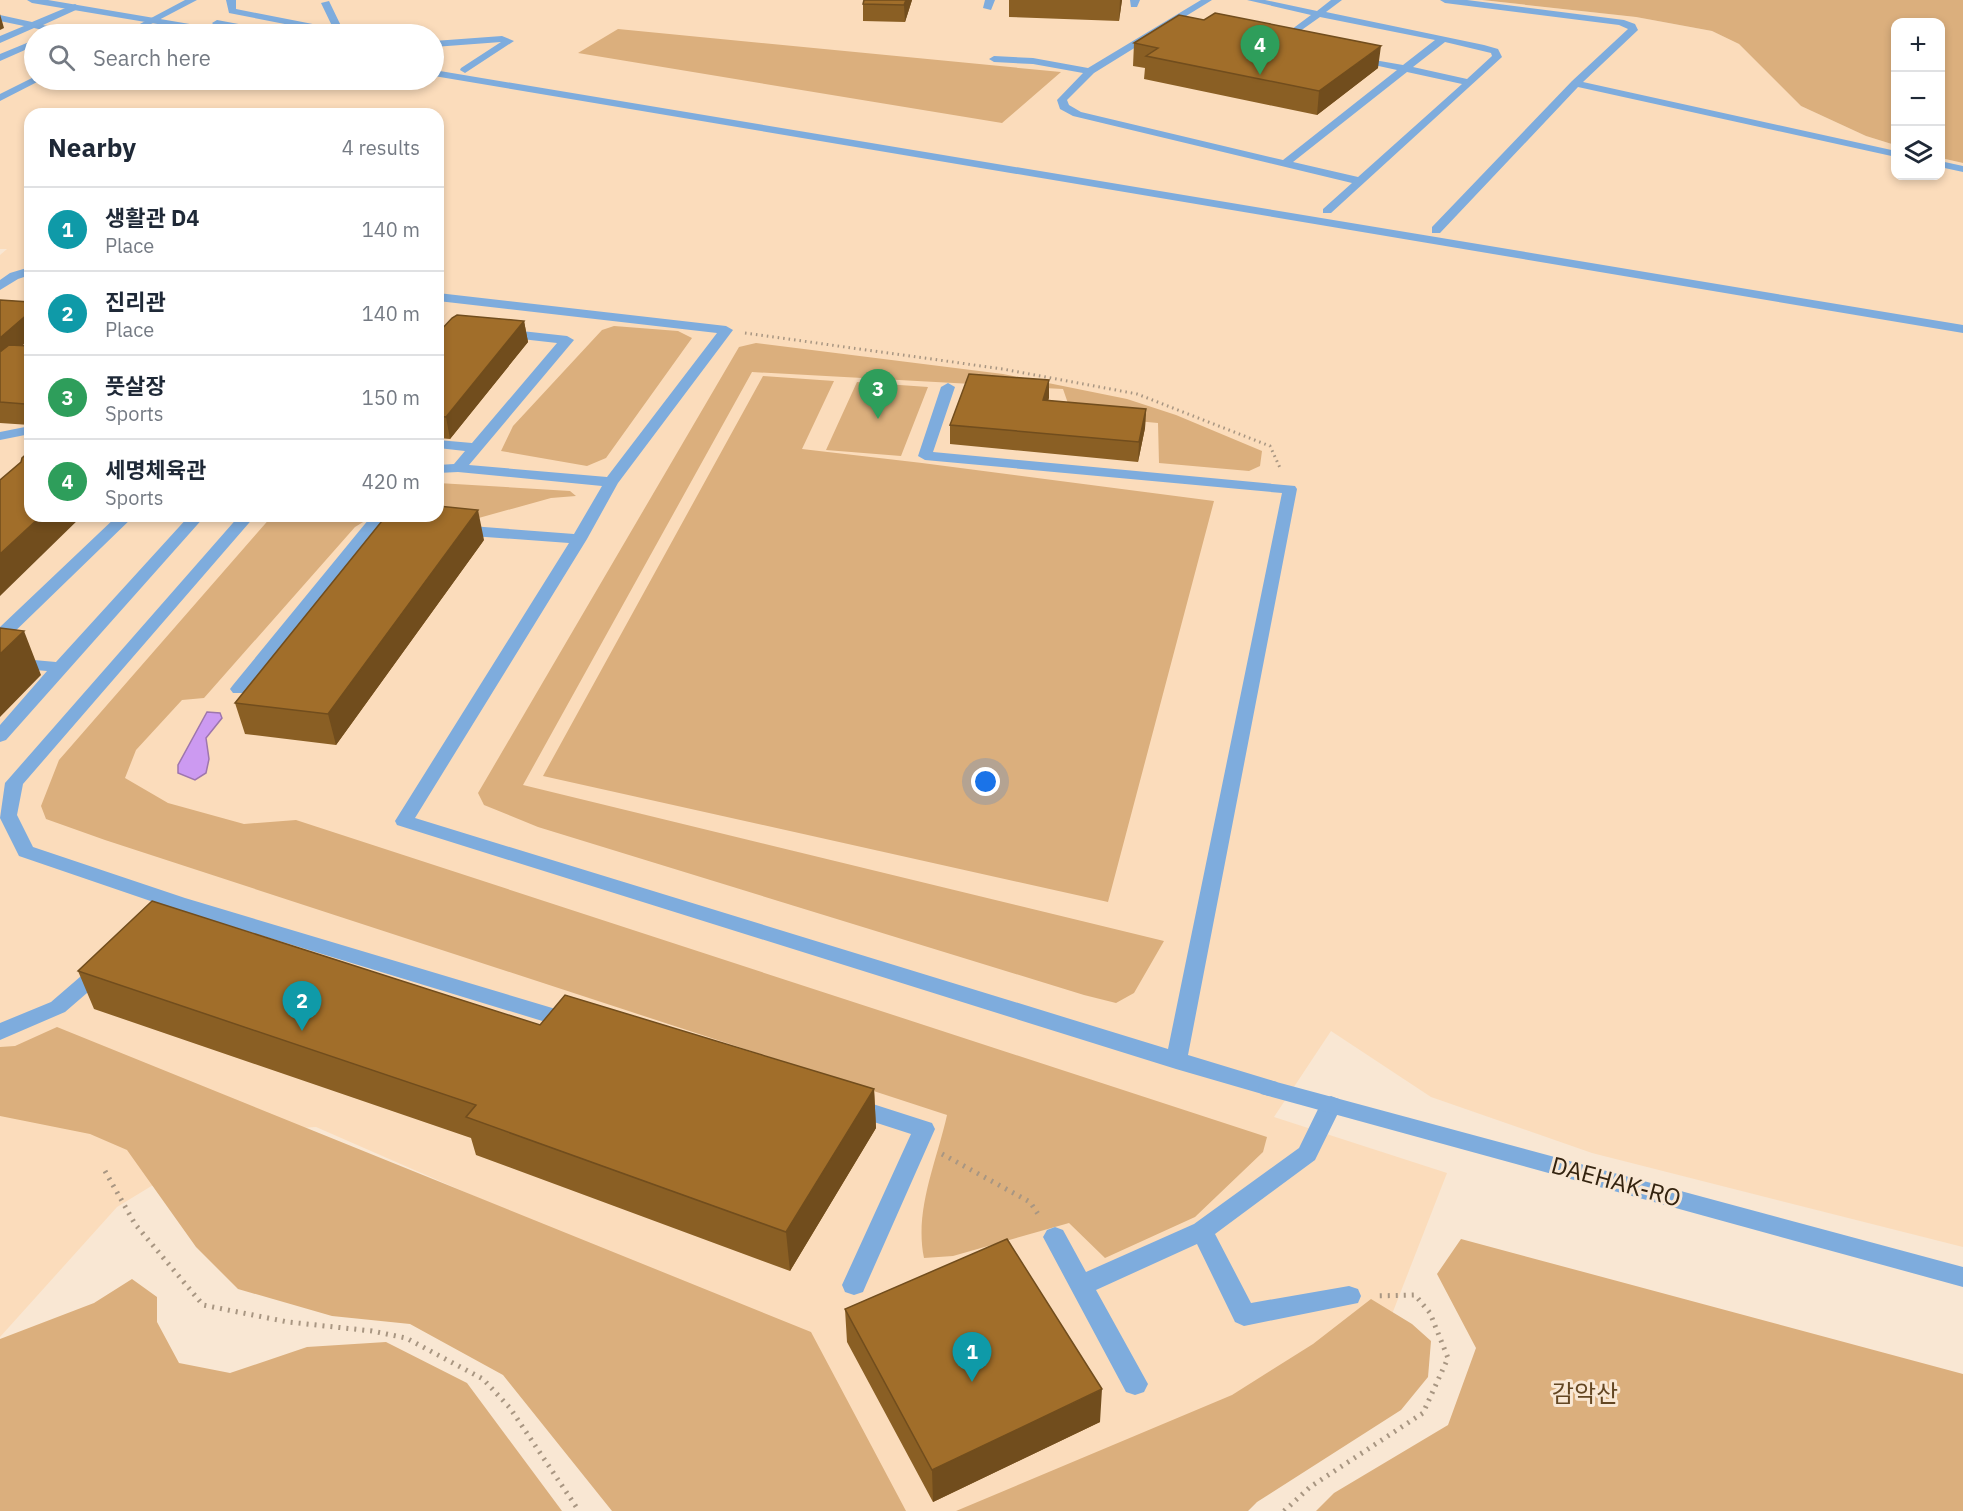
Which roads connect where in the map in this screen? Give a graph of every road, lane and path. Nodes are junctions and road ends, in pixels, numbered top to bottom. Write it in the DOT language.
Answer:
graph roads {
  1 [pos="32,0"];
  2 [pos="92,0"];
  3 [pos="192,0"];
  4 [pos="231,0"];
  5 [pos="1208,0"];
  6 [pos="1251,0"];
  7 [pos="1337,0"];
  8 [pos="1445,0"];
  9 [pos="326,3"];
  10 [pos="75,7"];
  11 [pos="167,13"];
  12 [pos="1319,13"];
  13 [pos="0,18"];
  14 [pos="155,20"];
  15 [pos="29,24"];
  16 [pos="36,24"];
  17 [pos="147,24"];
  18 [pos="177,24"];
  19 [pos="225,24"];
  20 [pos="294,24"];
  21 [pos="337,24"];
  22 [pos="24,29"];
  23 [pos="1443,39"];
  24 [pos="0,40"];
  25 [pos="444,43"];
  26 [pos="1290,45"];
  27 [pos="24,47"];
  28 [pos="1347,57"];
  29 [pos="0,58"];
  30 [pos="994,59"];
  31 [pos="444,68"];
  32 [pos="1404,69"];
  33 [pos="1090,71"];
  34 [pos="444,73"];
  35 [pos="460,74"];
  36 [pos="1468,82"];
  37 [pos="1576,83"];
  38 [pos="24,86"];
  39 [pos="0,98"];
  40 [pos="858,133"];
  41 [pos="845,142"];
  42 [pos="1891,153"];
  43 [pos="1285,163"];
  44 [pos="1945,165"];
  45 [pos="1963,169"];
  46 [pos="1359,181"];
  47 [pos="1327,211"];
  48 [pos="1317,221"];
  49 [pos="1436,230"];
  50 [pos="1613,266"];
  51 [pos="24,273"];
  52 [pos="0,286"];
  53 [pos="444,298"];
  54 [pos="1963,317"];
  55 [pos="579,328"];
  56 [pos="1963,329"];
  57 [pos="726,330"];
  58 [pos="485,332"];
  59 [pos="948,387"];
  60 [pos="24,431"];
  61 [pos="0,436"];
  62 [pos="444,444"];
  63 [pos="474,447"];
  64 [pos="458,468"];
  65 [pos="444,469"];
  66 [pos="611,483"];
  67 [pos="1290,489"];
  68 [pos="120,522"];
  69 [pos="192,522"];
  70 [pos="242,522"];
  71 [pos="419,526"];
  72 [pos="441,528"];
  73 [pos="579,539"];
  74 [pos="0,616"];
  75 [pos="19,618"];
  76 [pos="0,636"];
  77 [pos="0,662"];
  78 [pos="60,667"];
  79 [pos="239,689"];
  80 [pos="0,736"];
  81 [pos="178,903"];
  82 [pos="161,918"];
  83 [pos="118,955"];
  84 [pos="591,1028"];
  85 [pos="0,1032"];
  86 [pos="1176,1061"];
  87 [pos="832,1101"];
  88 [pos="1331,1105"];
  89 [pos="944,1155"];
  90 [pos="105,1171"];
  91 [pos="1202,1231"];
  92 [pos="1055,1237"];
  93 [pos="1963,1277"];
  94 [pos="854,1285"];
  95 [pos="1082,1285"];
  96 [pos="1349,1296"];
  97 [pos="1135,1384"];
  98 [pos="579,1511"];
  99 [pos="1284,1511"];
  1 -- 10 [label="street"];
  2 -- 10 [label="street"];
  2 -- 11 [label="street"];
  3 -- 11 [label="street"];
  4 -- 20 [label="street"];
  5 -- 33 [label="street"];
  6 -- 12 [label="street"];
  7 -- 12 [label="street"];
  8 -- 37 [label="street"];
  9 -- 21 [label="street"];
  10 -- 14 [label="street"];
  10 -- 16 [label="street"];
  11 -- 14 [label="street"];
  11 -- 19 [label="street"];
  12 -- 23 [label="street"];
  12 -- 26 [label="street"];
  13 -- 15 [label="street"];
  14 -- 17 [label="street"];
  14 -- 18 [label="street"];
  22 -- 24 [label="street"];
  23 -- 32 [label="street"];
  23 -- 36 [label="street"];
  25 -- 35 [label="street"];
  27 -- 29 [label="street"];
  28 -- 32 [label="street"];
  30 -- 33 [label="street"];
  31 -- 35 [label="street"];
  32 -- 36 [label="street"];
  32 -- 43 [label="street"];
  33 -- 43 [label="street"];
  34 -- 35 [label="street"];
  35 -- 40 [label="street"];
  35 -- 41 [label="street"];
  36 -- 46 [label="street"];
  37 -- 42 [label="street"];
  37 -- 49 [label="street"];
  38 -- 39 [label="street"];
  40 -- 41 [label="street"];
  40 -- 47 [label="street"];
  41 -- 48 [label="street"];
  43 -- 46 [label="street"];
  44 -- 45 [label="street"];
  46 -- 47 [label="street"];
  47 -- 48 [label="street"];
  47 -- 49 [label="street"];
  48 -- 50 [label="street"];
  49 -- 50 [label="street"];
  50 -- 54 [label="street"];
  50 -- 56 [label="street"];
  51 -- 52 [label="street"];
  53 -- 55 [label="street"];
  55 -- 57 [label="street"];
  55 -- 58 [label="street"];
  55 -- 63 [label="street"];
  57 -- 66 [label="street"];
  57 -- 67 [label="path"];
  59 -- 67 [label="street"];
  60 -- 61 [label="street"];
  62 -- 63 [label="street"];
  63 -- 64 [label="street"];
  64 -- 65 [label="street"];
  64 -- 66 [label="street"];
  66 -- 73 [label="street"];
  67 -- 86 [label="street"];
  68 -- 75 [label="street"];
  69 -- 78 [label="street"];
  70 -- 81 [label="street"];
  71 -- 79 [label="street"];
  72 -- 73 [label="street"];
  73 -- 86 [label="street, DAEHAK-RO"];
  74 -- 75 [label="street"];
  75 -- 76 [label="street"];
  77 -- 78 [label="street"];
  78 -- 80 [label="street"];
  81 -- 82 [label="street"];
  81 -- 84 [label="street"];
  83 -- 85 [label="street"];
  86 -- 88 [label="street, DAEHAK-RO"];
  87 -- 94 [label="street"];
  88 -- 91 [label="street"];
  88 -- 93 [label="street, DAEHAK-RO"];
  89 -- 92 [label="path"];
  90 -- 98 [label="path"];
  91 -- 95 [label="street"];
  91 -- 96 [label="street"];
  92 -- 95 [label="street"];
  95 -- 97 [label="street"];
  96 -- 99 [label="path"];
}
